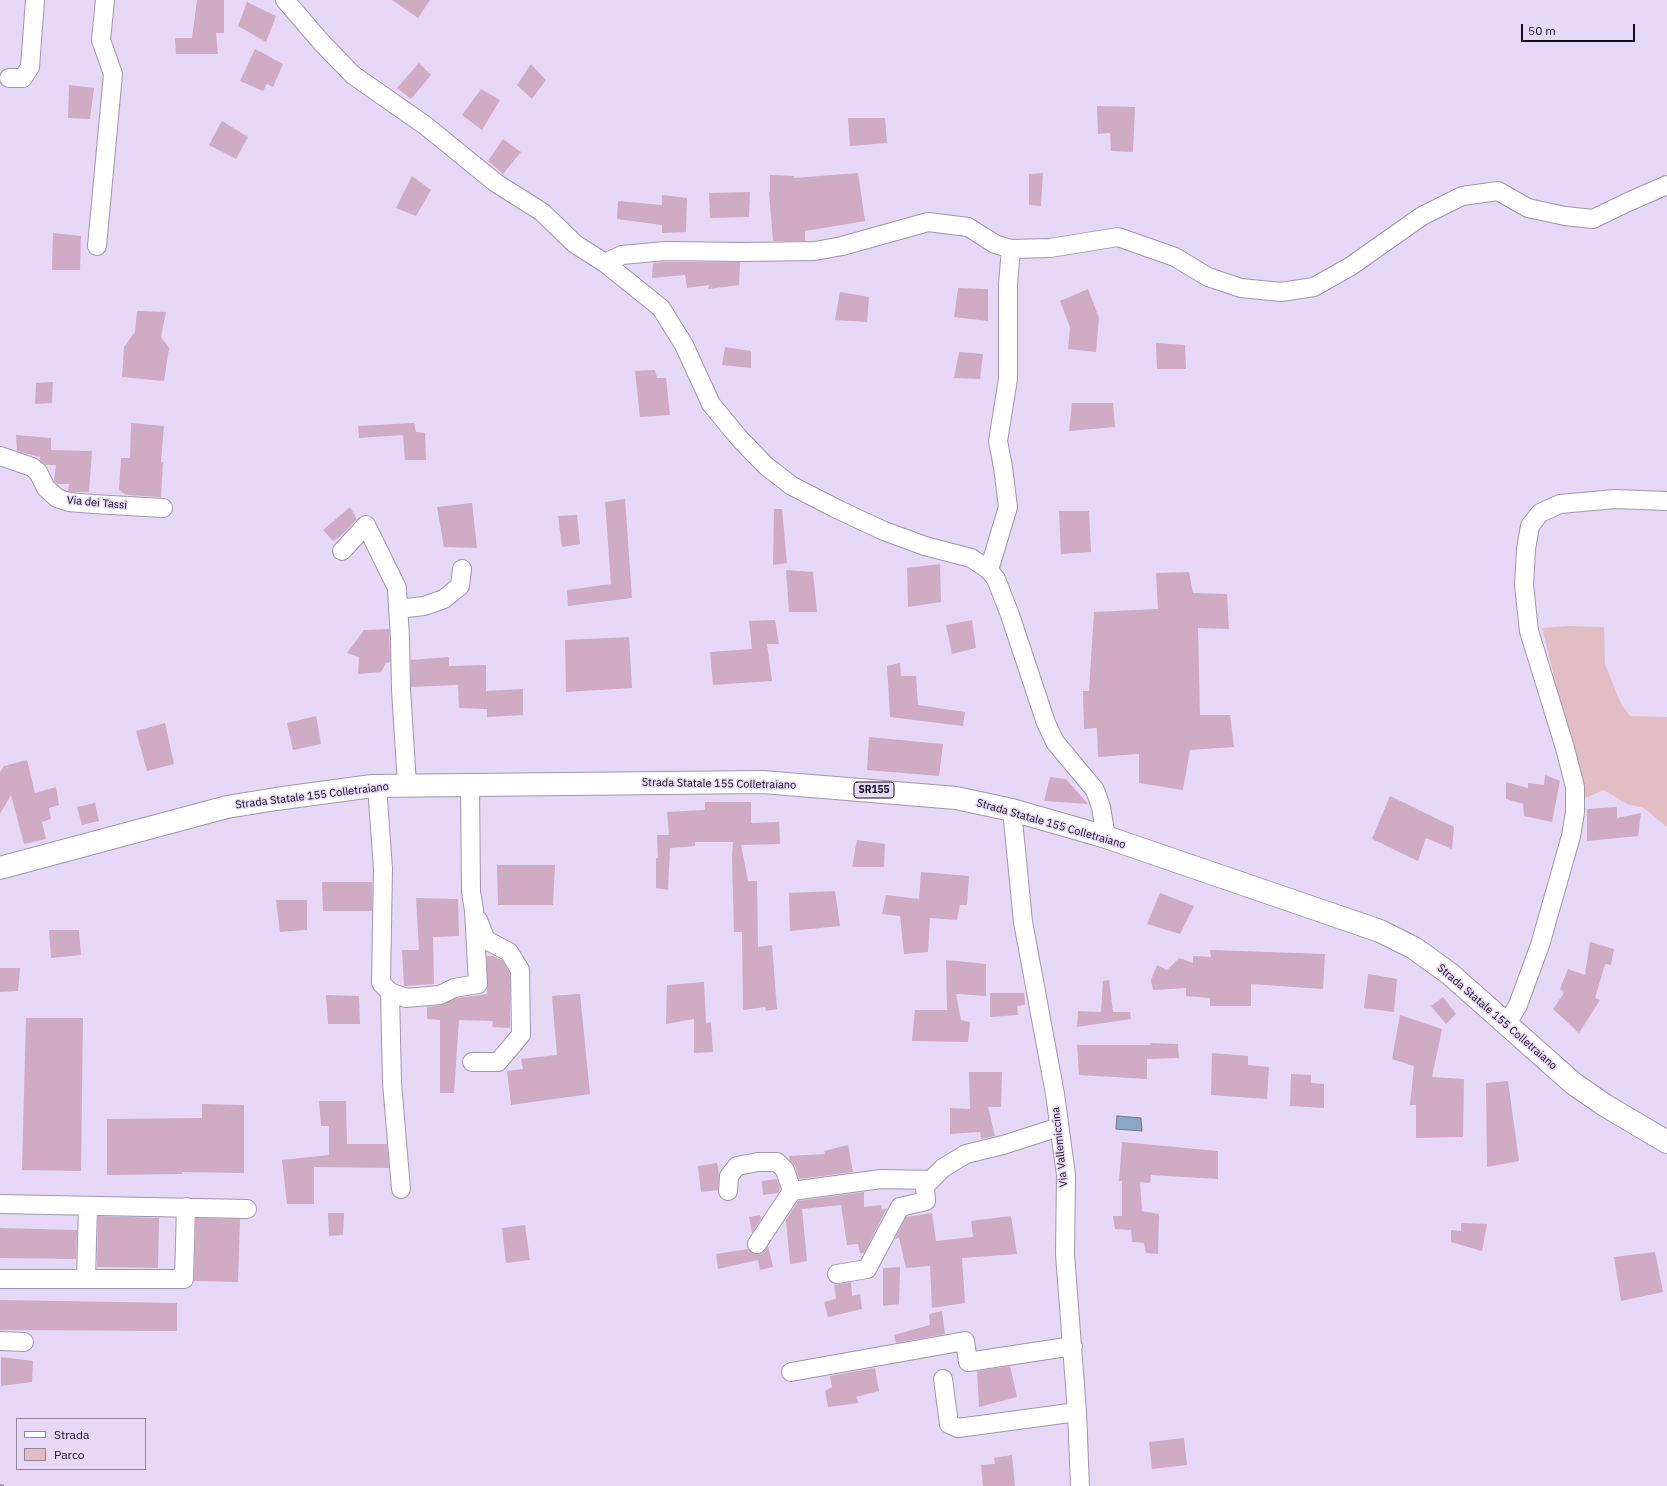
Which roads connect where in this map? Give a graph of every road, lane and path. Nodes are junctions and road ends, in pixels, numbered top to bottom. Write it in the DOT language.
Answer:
graph roads {
  1 [pos="35,0"];
  2 [pos="105,0"];
  3 [pos="285,0"];
  4 [pos="9,78"];
  5 [pos="1667,185"];
  6 [pos="97,246"];
  7 [pos="1011,249"];
  8 [pos="605,263"];
  9 [pos="0,456"];
  10 [pos="1667,501"];
  11 [pos="163,508"];
  12 [pos="342,551"];
  13 [pos="462,569"];
  14 [pos="989,570"];
  15 [pos="398,609"];
  16 [pos="470,784"];
  17 [pos="407,785"];
  18 [pos="377,786"];
  19 [pos="1012,810"];
  20 [pos="1106,837"];
  21 [pos="0,868"];
  22 [pos="474,910"];
  23 [pos="390,992"];
  24 [pos="1506,1025"];
  25 [pos="472,1062"];
  26 [pos="1059,1127"];
  27 [pos="1667,1142"];
  28 [pos="931,1180"];
  29 [pos="401,1189"];
  30 [pos="728,1191"];
  31 [pos="792,1191"];
  32 [pos="0,1204"];
  33 [pos="88,1206"];
  34 [pos="186,1208"];
  35 [pos="247,1209"];
  36 [pos="757,1244"];
  37 [pos="837,1274"];
  38 [pos="0,1279"];
  39 [pos="86,1279"];
  40 [pos="0,1341"];
  41 [pos="24,1342"];
  42 [pos="1073,1346"];
  43 [pos="791,1372"];
  44 [pos="943,1380"];
  45 [pos="1077,1412"];
  46 [pos="0,1485"];
  47 [pos="4,1486"];
  48 [pos="1080,1486"];
  1 -- 4 [label="street"];
  2 -- 6 [label="street"];
  3 -- 8 [label="street"];
  5 -- 7 [label="street"];
  7 -- 8 [label="street"];
  7 -- 14 [label="street"];
  8 -- 14 [label="street"];
  9 -- 11 [label="street, Via dei Tassi"];
  10 -- 24 [label="street"];
  12 -- 15 [label="street"];
  13 -- 15 [label="street"];
  14 -- 20 [label="street"];
  15 -- 17 [label="street"];
  16 -- 17 [label="main road, Strada Statale 155 Colletraiano / SR155"];
  16 -- 19 [label="main road, Strada Statale 155 Colletraiano / SR155"];
  16 -- 22 [label="street"];
  17 -- 18 [label="main road, Strada Statale 155 Colletraiano / SR155"];
  18 -- 21 [label="main road, Strada Statale 155 Colletraiano / SR155"];
  18 -- 23 [label="street"];
  19 -- 20 [label="main road, Strada Statale 155 Colletraiano / SR155"];
  19 -- 26 [label="street, Via Vallemiccina"];
  20 -- 24 [label="main road, Strada Statale 155 Colletraiano / SR155"];
  22 -- 23 [label="street"];
  22 -- 25 [label="street"];
  23 -- 29 [label="street"];
  24 -- 27 [label="main road, Strada Statale 155 Colletraiano / SR155"];
  26 -- 28 [label="street"];
  26 -- 42 [label="street, Via Vallemiccina"];
  28 -- 31 [label="street"];
  28 -- 37 [label="street"];
  30 -- 31 [label="street"];
  31 -- 36 [label="street"];
  32 -- 33 [label="street"];
  33 -- 34 [label="street"];
  33 -- 39 [label="street"];
  34 -- 35 [label="street"];
  34 -- 39 [label="street"];
  38 -- 39 [label="street"];
  40 -- 41 [label="street"];
  42 -- 43 [label="street"];
  42 -- 45 [label="street, Via Vallemiccina"];
  44 -- 45 [label="street"];
  45 -- 48 [label="street, Via Vallemiccina"];
  46 -- 47 [label="path"];
}
